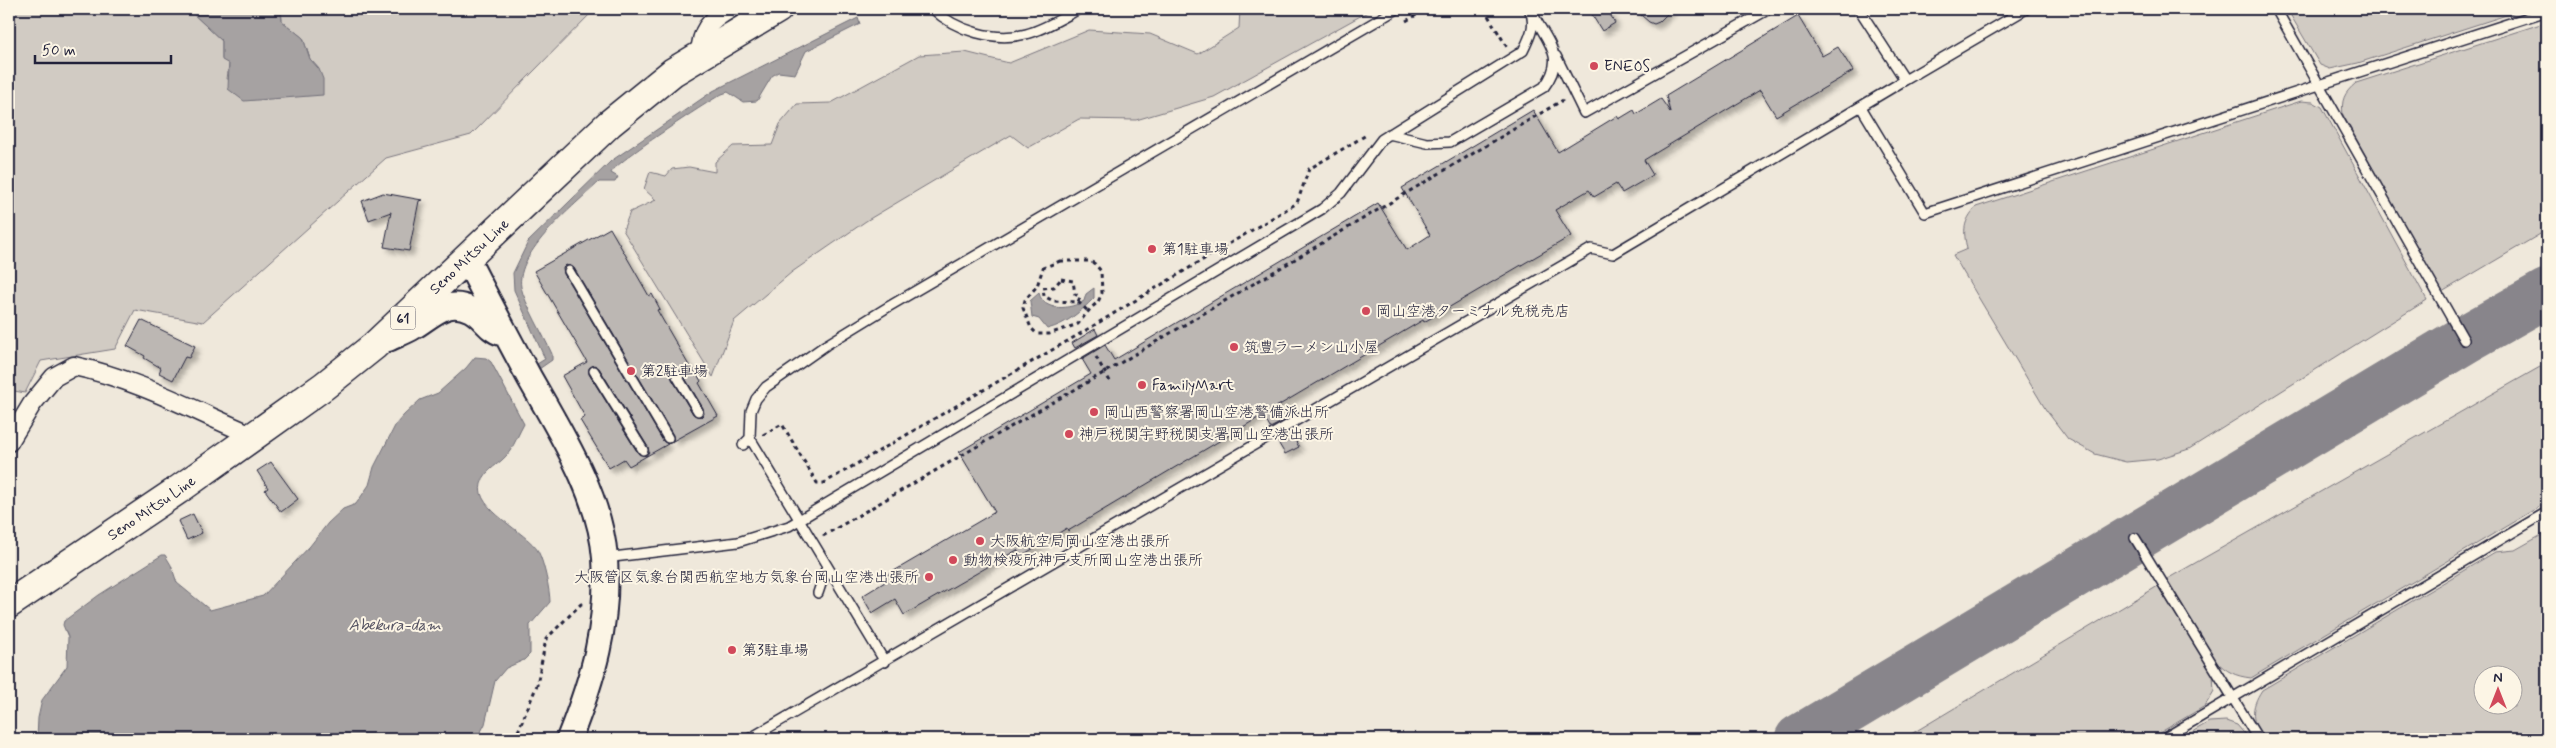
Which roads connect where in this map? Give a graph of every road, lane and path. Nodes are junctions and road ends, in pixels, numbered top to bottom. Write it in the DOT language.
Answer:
graph roads {
  1 [pos="730,9"];
  2 [pos="778,9"];
  3 [pos="932,9"];
  4 [pos="1079,9"];
  5 [pos="1398,9"];
  6 [pos="1484,9"];
  7 [pos="1770,9"];
  8 [pos="1859,9"];
  9 [pos="2026,9"];
  10 [pos="2276,9"];
  11 [pos="2547,11"];
  12 [pos="1531,13"];
  13 [pos="1509,51"];
  14 [pos="700,55"];
  15 [pos="1556,56"];
  16 [pos="1905,80"];
  17 [pos="2320,85"];
  18 [pos="1574,93"];
  19 [pos="1861,107"];
  20 [pos="1376,130"];
  21 [pos="1389,134"];
  22 [pos="467,259"];
  23 [pos="569,271"];
  24 [pos="1037,286"];
  25 [pos="1042,288"];
  26 [pos="1078,302"];
  27 [pos="1088,311"];
  28 [pos="506,334"];
  29 [pos="2464,340"];
  30 [pos="374,346"];
  31 [pos="594,371"];
  32 [pos="677,376"];
  33 [pos="698,411"];
  34 [pos="254,436"];
  35 [pos="761,436"];
  36 [pos="668,438"];
  37 [pos="750,438"];
  38 [pos="9,442"];
  39 [pos="744,445"];
  40 [pos="643,450"];
  41 [pos="2547,512"];
  42 [pos="800,520"];
  43 [pos="821,537"];
  44 [pos="2135,538"];
  45 [pos="605,558"];
  46 [pos="827,566"];
  47 [pos="818,593"];
  48 [pos="9,604"];
  49 [pos="591,604"];
  50 [pos="885,662"];
  51 [pos="2233,698"];
  52 [pos="515,739"];
  53 [pos="569,739"];
  54 [pos="749,739"];
  55 [pos="2163,739"];
  56 [pos="2258,739"];
  1 -- 14 [label="street"];
  2 -- 14 [label="main road, Seno Mitsu Line / 61"];
  3 -- 4 [label="lane"];
  5 -- 37 [label="lane"];
  6 -- 13 [label="path"];
  7 -- 18 [label="lane"];
  8 -- 16 [label="lane"];
  9 -- 16 [label="lane"];
  10 -- 17 [label="lane"];
  11 -- 17 [label="lane"];
  12 -- 15 [label="lane"];
  12 -- 21 [label="lane"];
  14 -- 22 [label="main road, Seno Mitsu Line / 61"];
  15 -- 18 [label="lane"];
  15 -- 21 [label="lane"];
  16 -- 19 [label="lane"];
  17 -- 19 [label="lane"];
  17 -- 29 [label="lane"];
  18 -- 43 [label="path"];
  19 -- 50 [label="lane"];
  20 -- 35 [label="path"];
  21 -- 42 [label="lane"];
  22 -- 28 [label="street"];
  22 -- 30 [label="main road, Seno Mitsu Line / 61"];
  23 -- 36 [label="lane"];
  24 -- 25 [label="path"];
  24 -- 27 [label="path"];
  24 -- 27 [label="path"];
  25 -- 26 [label="path"];
  25 -- 26 [label="path"];
  26 -- 27 [label="path"];
  28 -- 30 [label="street"];
  28 -- 45 [label="street"];
  30 -- 34 [label="main road, Seno Mitsu Line / 61"];
  31 -- 40 [label="lane"];
  32 -- 33 [label="lane"];
  34 -- 38 [label="street"];
  34 -- 48 [label="main road, Seno Mitsu Line / 61"];
  37 -- 39 [label="lane"];
  37 -- 42 [label="lane"];
  41 -- 51 [label="lane"];
  42 -- 45 [label="lane"];
  42 -- 46 [label="lane"];
  44 -- 51 [label="lane"];
  45 -- 53 [label="street"];
  46 -- 47 [label="lane"];
  46 -- 50 [label="lane"];
  49 -- 52 [label="path"];
  50 -- 54 [label="lane"];
  51 -- 55 [label="lane"];
  51 -- 56 [label="lane"];
}
